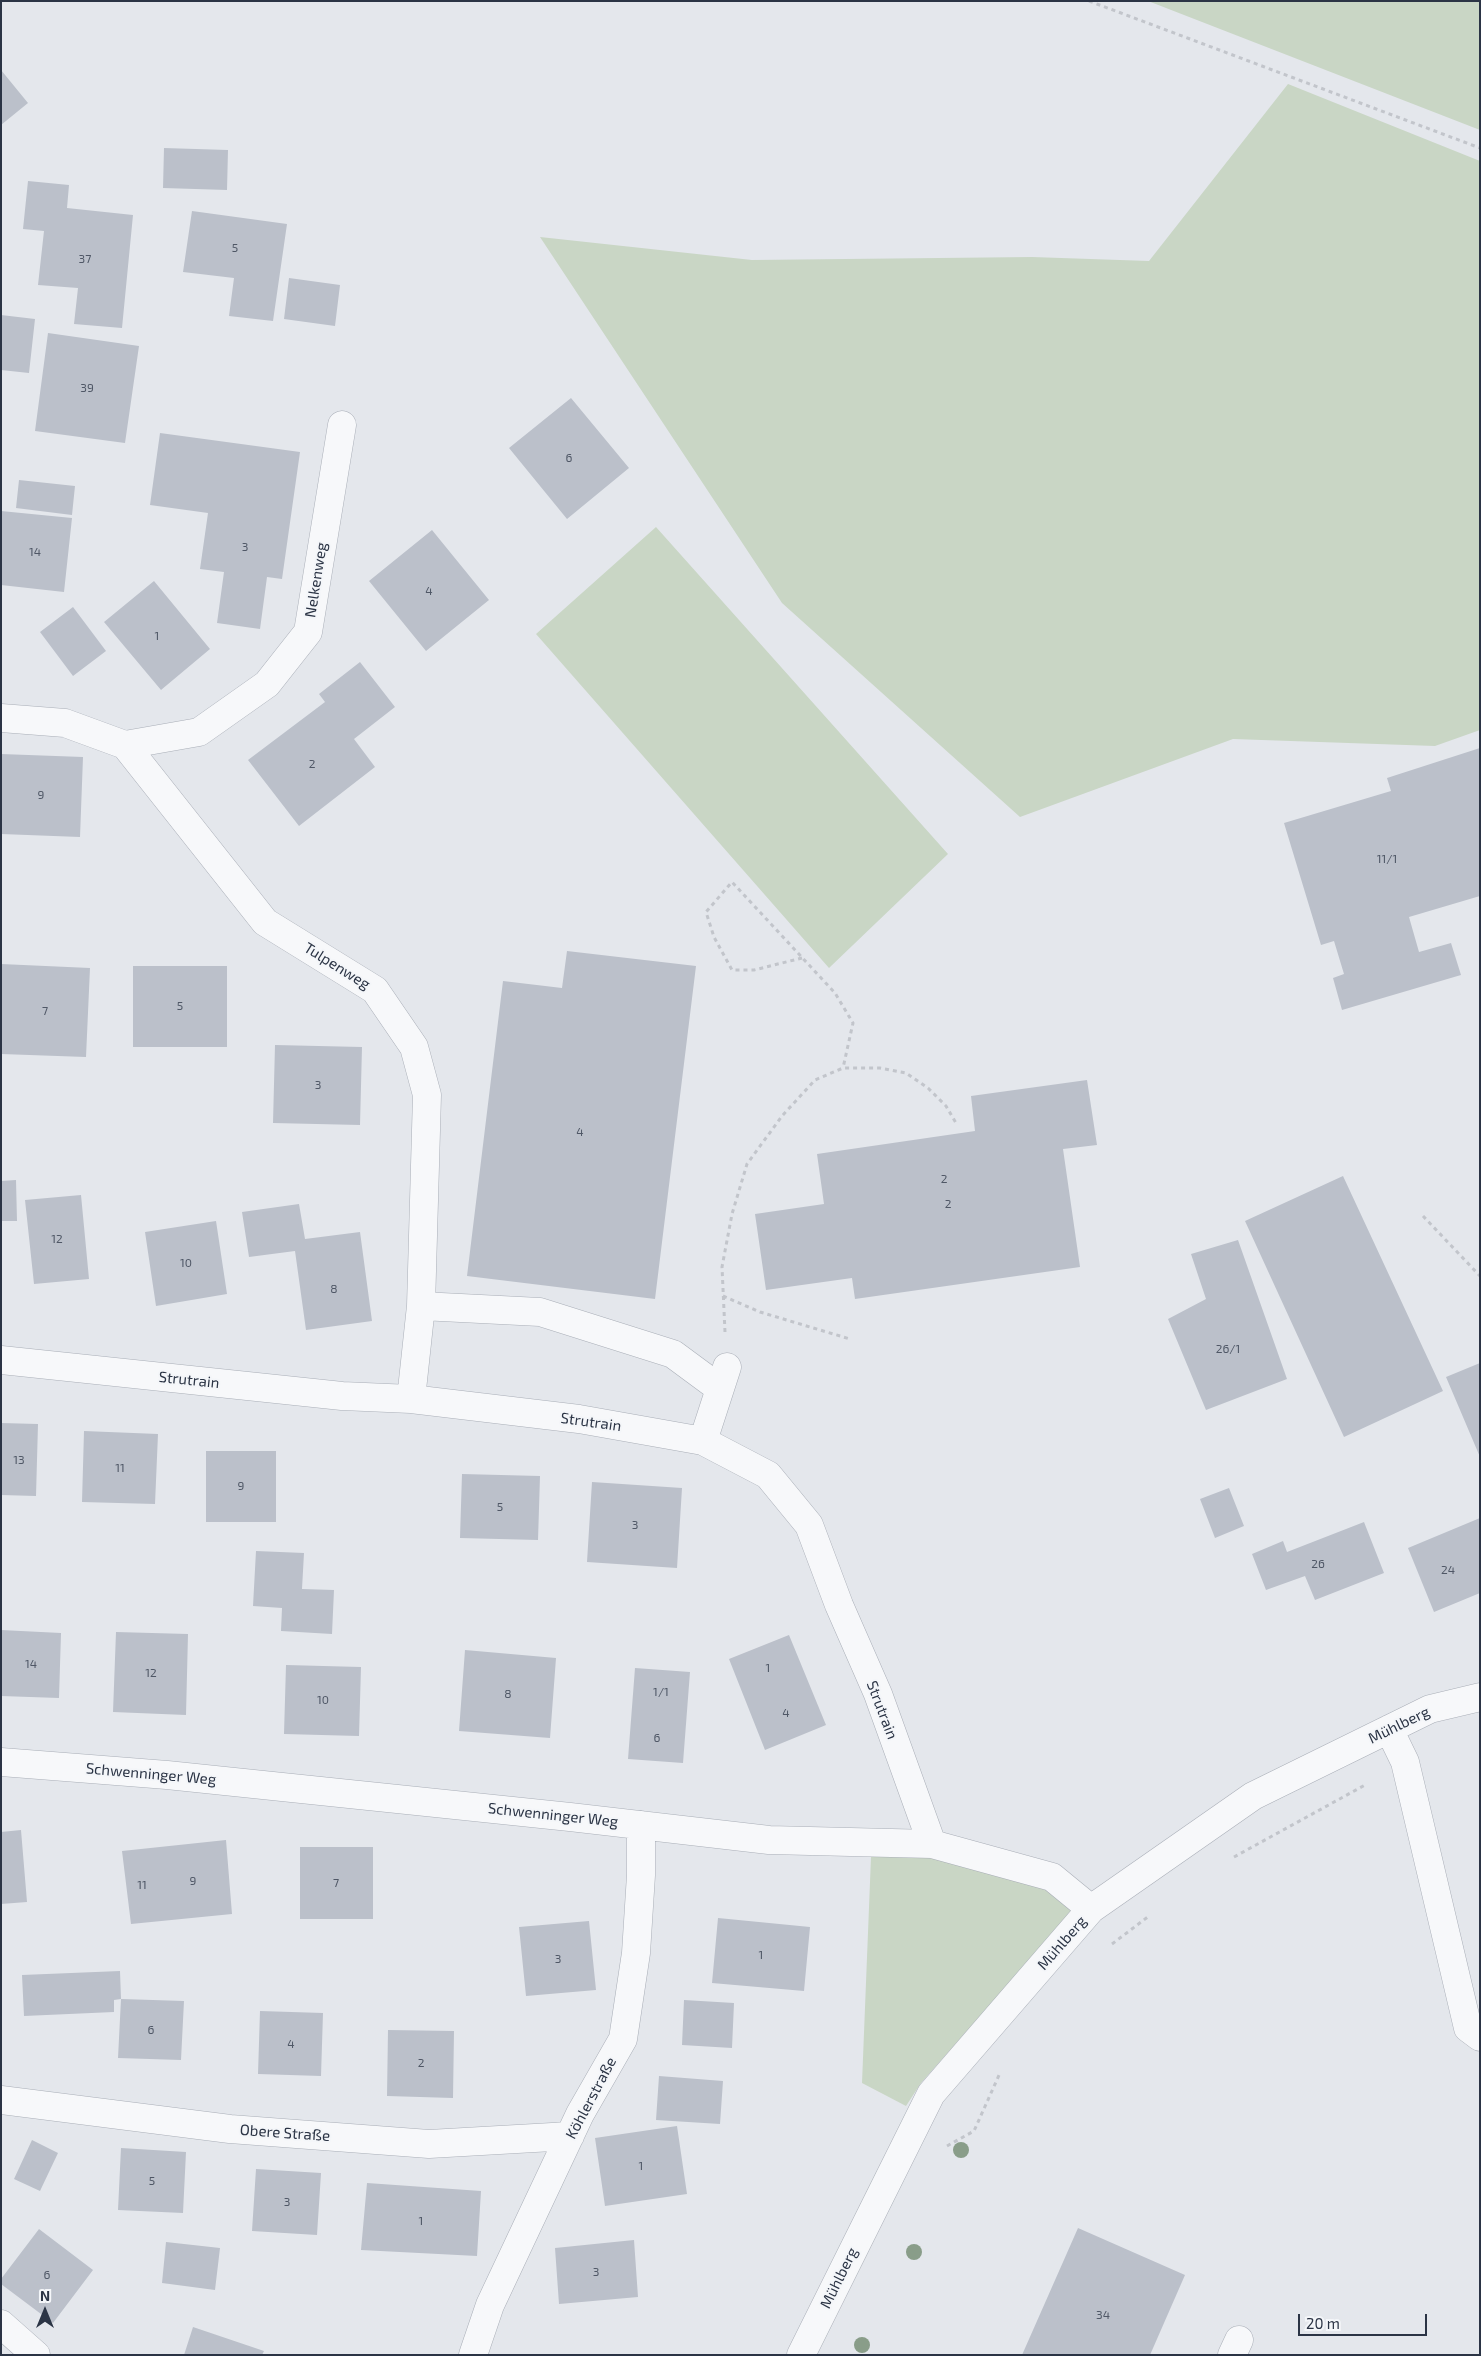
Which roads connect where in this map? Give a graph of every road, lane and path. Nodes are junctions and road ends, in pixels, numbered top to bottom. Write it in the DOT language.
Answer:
graph roads {
  1 [pos="1089,1"];
  2 [pos="1480,148"];
  3 [pos="342,426"];
  4 [pos="1,718"];
  5 [pos="125,745"];
  6 [pos="802,958"];
  7 [pos="843,1068"];
  8 [pos="956,1123"];
  9 [pos="1423,1216"];
  10 [pos="1480,1276"];
  11 [pos="723,1296"];
  12 [pos="421,1306"];
  13 [pos="850,1339"];
  14 [pos="1,1360"];
  15 [pos="723,1378"];
  16 [pos="411,1399"];
  17 [pos="703,1441"];
  18 [pos="1480,1696"];
  19 [pos="1388,1729"];
  20 [pos="1,1762"];
  21 [pos="1406,1762"];
  22 [pos="641,1825"];
  23 [pos="932,1844"];
  24 [pos="1227,1860"];
  25 [pos="1091,1909"];
  26 [pos="1155,1912"];
  27 [pos="1107,1947"];
  28 [pos="1480,2037"];
  29 [pos="1002,2069"];
  30 [pos="1,2100"];
  31 [pos="570,2136"];
  32 [pos="941,2149"];
  33 [pos="1,2324"];
  34 [pos="36,2355"];
  35 [pos="473,2355"];
  36 [pos="801,2355"];
  1 -- 2 [label="path"];
  3 -- 5 [label="street, Nelkenweg"];
  4 -- 5 [label="street"];
  5 -- 12 [label="street, Tulpenweg"];
  6 -- 6 [label="path"];
  6 -- 7 [label="path"];
  7 -- 8 [label="path"];
  7 -- 11 [label="path"];
  9 -- 10 [label="path"];
  11 -- 13 [label="path"];
  11 -- 15 [label="path"];
  12 -- 15 [label="street"];
  12 -- 16 [label="street, Tulpenweg"];
  14 -- 16 [label="street, Strutrain"];
  15 -- 17 [label="street"];
  16 -- 17 [label="street, Strutrain"];
  17 -- 23 [label="street, Strutrain"];
  18 -- 19 [label="street, Mühlberg"];
  19 -- 21 [label="street"];
  19 -- 25 [label="street, Mühlberg"];
  20 -- 22 [label="street, Schwenninger Weg"];
  21 -- 24 [label="path"];
  21 -- 28 [label="street"];
  22 -- 23 [label="street, Schwenninger Weg"];
  22 -- 31 [label="street, Köhlerstraße"];
  23 -- 25 [label="street, Schwenninger Weg"];
  25 -- 36 [label="street, Mühlberg"];
  26 -- 27 [label="path"];
  29 -- 32 [label="path"];
  30 -- 31 [label="street, Obere Straße"];
  31 -- 35 [label="street, Köhlerstraße"];
  33 -- 34 [label="street"];
}
